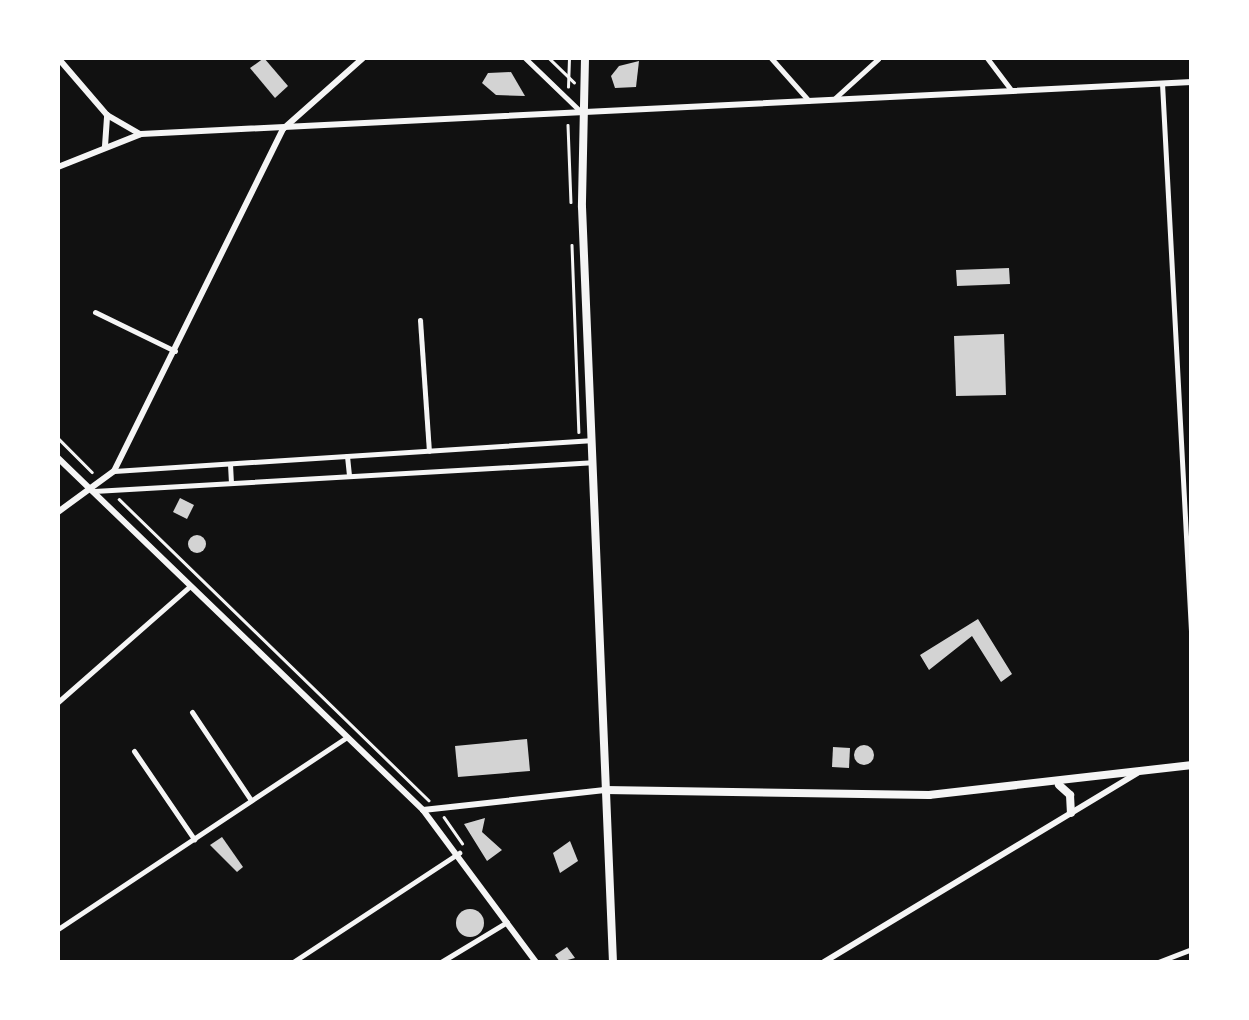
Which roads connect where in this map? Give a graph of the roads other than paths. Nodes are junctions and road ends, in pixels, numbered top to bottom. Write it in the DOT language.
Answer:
graph roads {
  1 [pos="58,58"];
  2 [pos="363,58"];
  3 [pos="526,58"];
  4 [pos="585,58"];
  5 [pos="772,58"];
  6 [pos="879,58"];
  7 [pos="992,59"];
  8 [pos="1192,82"];
  9 [pos="1162,83"];
  10 [pos="1012,91"];
  11 [pos="833,100"];
  12 [pos="810,102"];
  13 [pos="584,114"];
  14 [pos="107,115"];
  15 [pos="283,130"];
  16 [pos="142,134"];
  17 [pos="105,147"];
  18 [pos="58,167"];
  19 [pos="95,312"];
  20 [pos="420,320"];
  21 [pos="175,351"];
  22 [pos="590,440"];
  23 [pos="429,451"];
  24 [pos="347,456"];
  25 [pos="58,458"];
  26 [pos="592,462"];
  27 [pos="230,464"];
  28 [pos="114,472"];
  29 [pos="348,476"];
  30 [pos="231,483"];
  31 [pos="91,491"];
  32 [pos="58,512"];
  33 [pos="190,586"];
  34 [pos="1192,649"];
  35 [pos="58,702"];
  36 [pos="192,712"];
  37 [pos="347,737"];
  38 [pos="134,751"];
  39 [pos="1192,765"];
  40 [pos="1137,773"];
  41 [pos="1059,785"];
  42 [pos="604,790"];
  43 [pos="252,800"];
  44 [pos="422,810"];
  45 [pos="1071,812"];
  46 [pos="194,839"];
  47 [pos="459,852"];
  48 [pos="507,922"];
  49 [pos="58,928"];
  50 [pos="1192,949"];
  51 [pos="292,962"];
  52 [pos="441,962"];
  53 [pos="536,962"];
  54 [pos="613,962"];
  55 [pos="824,962"];
  56 [pos="1158,962"];
  1 -- 14 [label="street"];
  2 -- 15 [label="street"];
  3 -- 13 [label="street"];
  4 -- 13 [label="main road"];
  5 -- 12 [label="street"];
  6 -- 11 [label="street"];
  7 -- 10 [label="street"];
  8 -- 9 [label="street"];
  9 -- 10 [label="street"];
  9 -- 34 [label="street"];
  10 -- 11 [label="street"];
  11 -- 12 [label="street"];
  12 -- 13 [label="street"];
  13 -- 15 [label="street"];
  13 -- 22 [label="main road"];
  14 -- 16 [label="street"];
  14 -- 17 [label="street"];
  15 -- 16 [label="street"];
  15 -- 21 [label="street"];
  16 -- 17 [label="street"];
  17 -- 18 [label="street"];
  19 -- 21 [label="street"];
  20 -- 23 [label="street"];
  21 -- 28 [label="street"];
  22 -- 23 [label="street"];
  22 -- 26 [label="main road"];
  23 -- 24 [label="street"];
  24 -- 27 [label="street"];
  24 -- 29 [label="street"];
  25 -- 31 [label="street"];
  26 -- 29 [label="street"];
  26 -- 42 [label="main road"];
  27 -- 28 [label="street"];
  27 -- 30 [label="street"];
  28 -- 31 [label="street"];
  29 -- 30 [label="street"];
  30 -- 31 [label="street"];
  31 -- 32 [label="street"];
  31 -- 33 [label="street"];
  33 -- 35 [label="street"];
  33 -- 37 [label="street"];
  36 -- 43 [label="street"];
  37 -- 43 [label="street"];
  37 -- 44 [label="street"];
  38 -- 46 [label="street"];
  39 -- 40 [label="main road"];
  40 -- 41 [label="main road"];
  40 -- 45 [label="street"];
  41 -- 42 [label="main road"];
  41 -- 45 [label="main road"];
  42 -- 44 [label="street"];
  42 -- 54 [label="main road"];
  43 -- 46 [label="street"];
  44 -- 47 [label="street"];
  45 -- 55 [label="street"];
  46 -- 49 [label="street"];
  47 -- 48 [label="street"];
  47 -- 51 [label="street"];
  48 -- 52 [label="street"];
  48 -- 53 [label="street"];
  50 -- 56 [label="street"];
}
